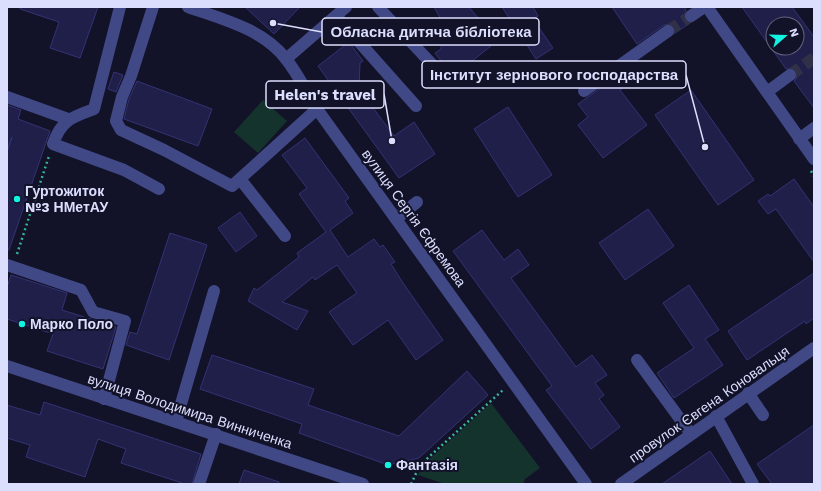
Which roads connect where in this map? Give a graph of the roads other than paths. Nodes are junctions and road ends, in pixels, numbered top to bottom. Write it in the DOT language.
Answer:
graph roads {
  1 [pos="120,7"];
  2 [pos="152,7"];
  3 [pos="188,7"];
  4 [pos="346,7"];
  5 [pos="378,7"];
  6 [pos="704,7"];
  7 [pos="707,7"];
  8 [pos="336,16"];
  9 [pos="691,16"];
  10 [pos="668,31"];
  11 [pos="286,59"];
  12 [pos="790,75"];
  13 [pos="445,78"];
  14 [pos="584,91"];
  15 [pos="767,92"];
  16 [pos="7,97"];
  17 [pos="416,106"];
  18 [pos="317,109"];
  19 [pos="68,119"];
  20 [pos="814,128"];
  21 [pos="799,139"];
  22 [pos="814,160"];
  23 [pos="240,179"];
  24 [pos="159,189"];
  25 [pos="417,202"];
  26 [pos="396,219"];
  27 [pos="285,236"];
  28 [pos="10,266"];
  29 [pos="214,291"];
  30 [pos="814,348"];
  31 [pos="636,360"];
  32 [pos="7,366"];
  33 [pos="748,393"];
  34 [pos="104,399"];
  35 [pos="763,415"];
  36 [pos="716,416"];
  37 [pos="176,421"];
  38 [pos="216,434"];
  39 [pos="691,434"];
  40 [pos="199,484"];
  41 [pos="364,484"];
  42 [pos="586,484"];
  43 [pos="621,484"];
  44 [pos="753,484"];
  1 -- 19 [label="street"];
  2 -- 23 [label="street"];
  3 -- 11 [label="street, вулиця Сергія Єфремова"];
  4 -- 8 [label="street"];
  5 -- 13 [label="street"];
  6 -- 9 [label="street"];
  7 -- 15 [label="street"];
  8 -- 11 [label="street"];
  8 -- 17 [label="street"];
  10 -- 14 [label="street"];
  11 -- 18 [label="street, вулиця Сергія Єфремова"];
  12 -- 15 [label="street"];
  15 -- 21 [label="street"];
  16 -- 19 [label="street"];
  18 -- 23 [label="street"];
  18 -- 26 [label="street, вулиця Сергія Єфремова"];
  19 -- 24 [label="street"];
  20 -- 21 [label="street"];
  21 -- 22 [label="street"];
  23 -- 27 [label="street"];
  25 -- 26 [label="street"];
  26 -- 42 [label="street, вулиця Сергія Єфремова"];
  28 -- 34 [label="street"];
  29 -- 37 [label="street"];
  30 -- 33 [label="street, провулок Євгена Коновальця"];
  31 -- 39 [label="street"];
  32 -- 34 [label="street, вулиця Володимира Винниченка"];
  33 -- 35 [label="street"];
  33 -- 36 [label="street, провулок Євгена Коновальця"];
  34 -- 37 [label="street, вулиця Володимира Винниченка"];
  36 -- 39 [label="street, провулок Євгена Коновальця"];
  36 -- 44 [label="street"];
  37 -- 38 [label="street, вулиця Володимира Винниченка"];
  38 -- 40 [label="street"];
  38 -- 41 [label="street, вулиця Володимира Винниченка"];
  39 -- 43 [label="street, провулок Євгена Коновальця"];
}
